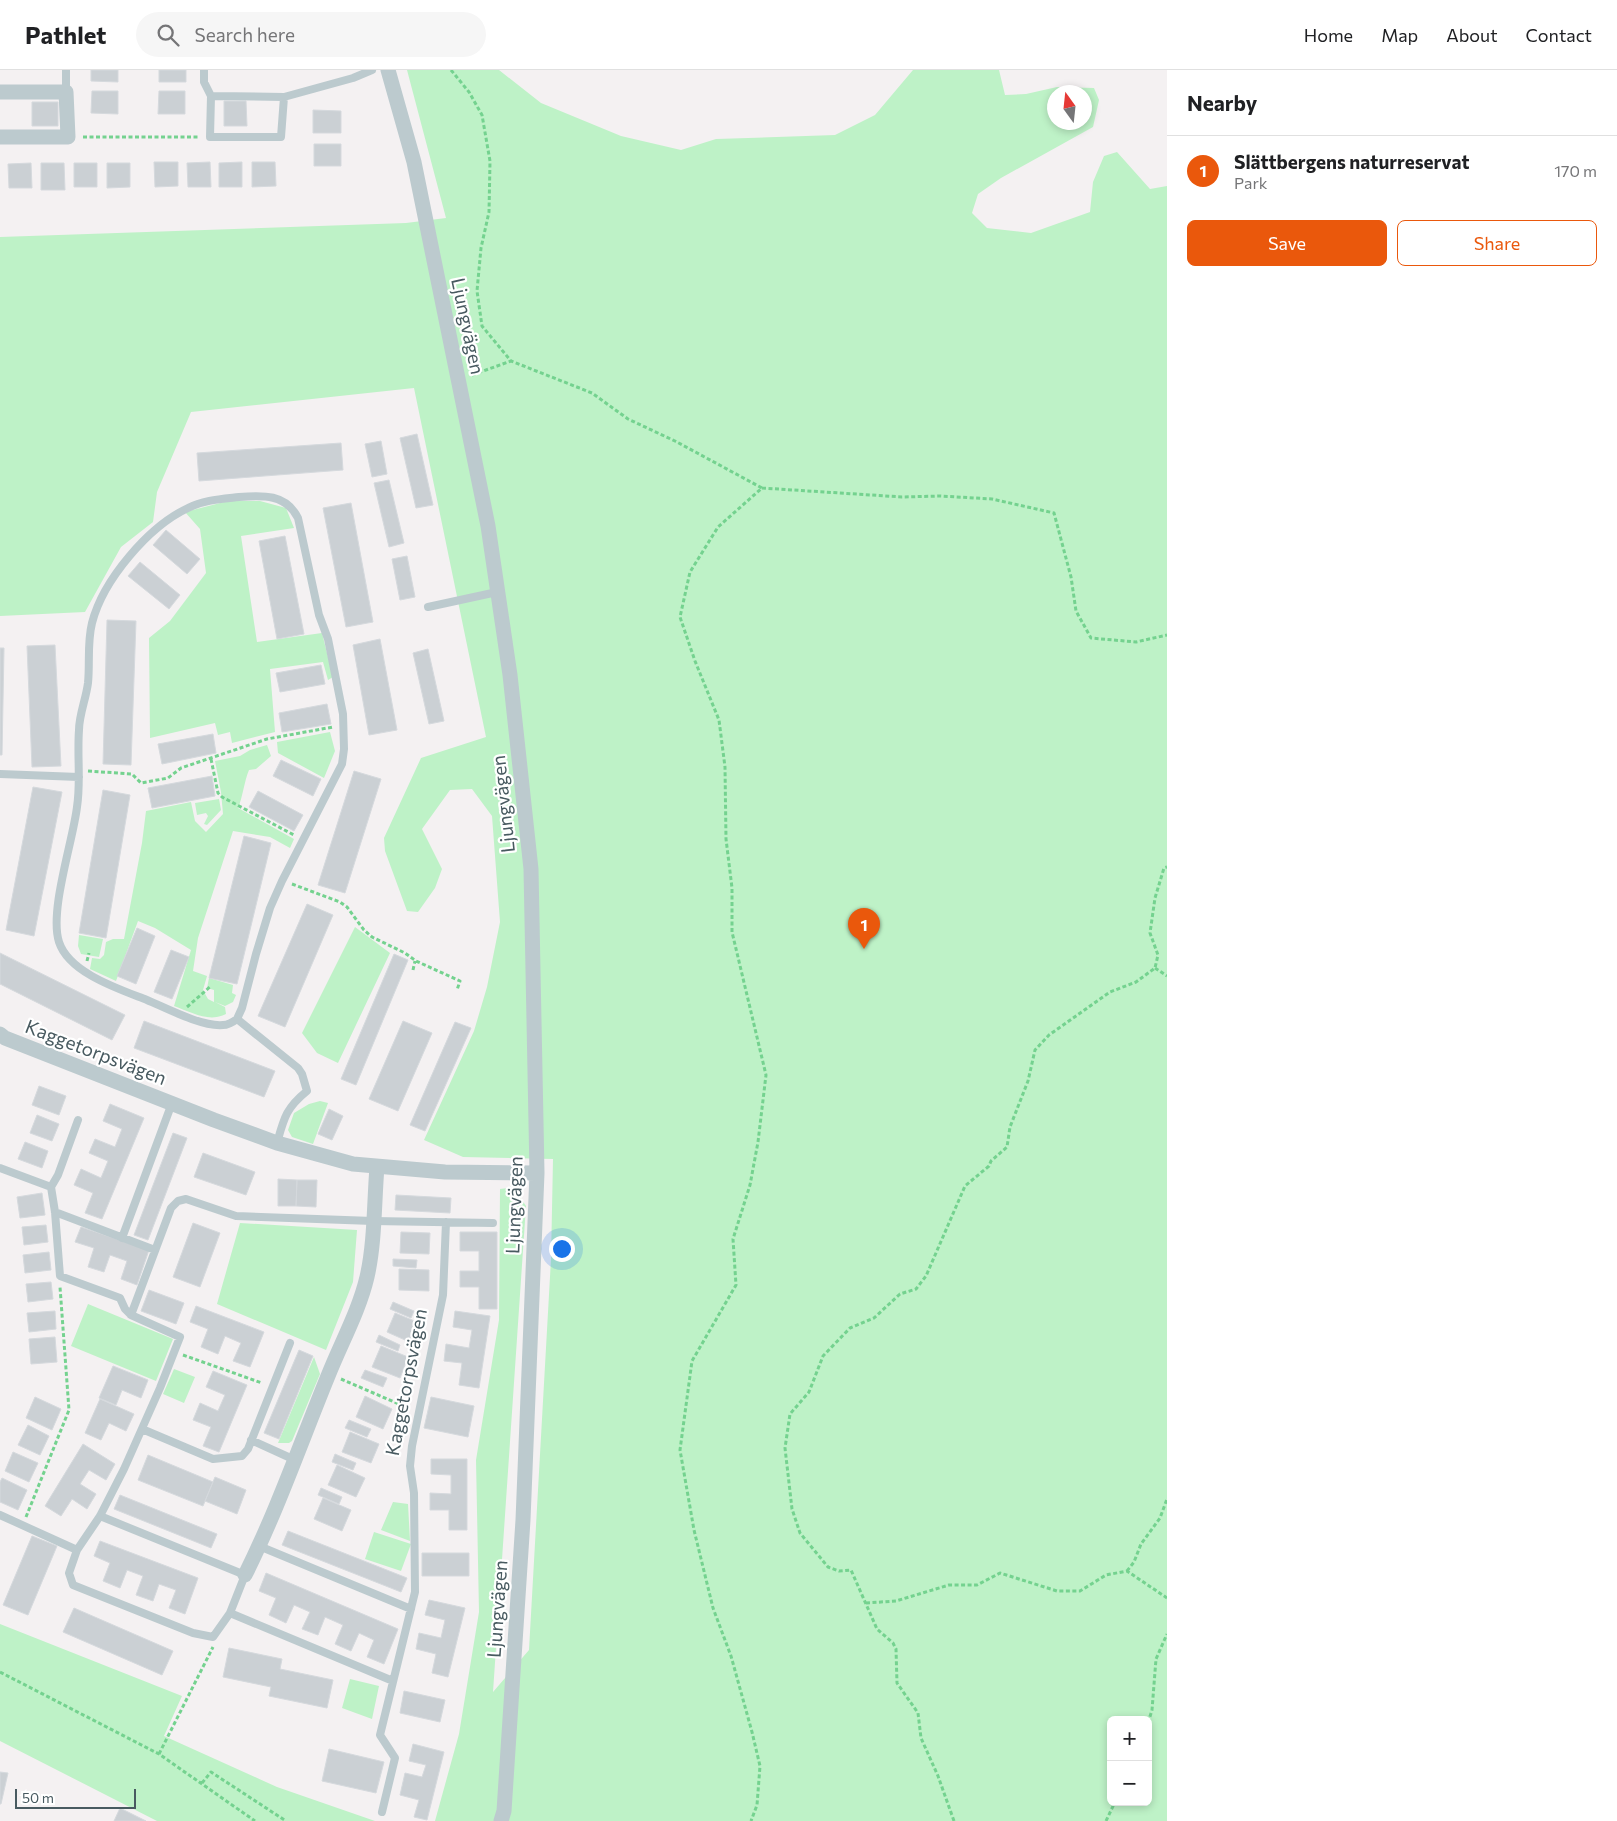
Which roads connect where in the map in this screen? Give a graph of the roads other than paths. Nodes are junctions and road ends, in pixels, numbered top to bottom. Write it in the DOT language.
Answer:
graph roads {
  1 [pos="66,70"];
  2 [pos="204,70"];
  3 [pos="372,70"];
  4 [pos="388,70"];
  5 [pos="0,92"];
  6 [pos="66,92"];
  7 [pos="211,96"];
  8 [pos="284,97"];
  9 [pos="0,137"];
  10 [pos="497,592"];
  11 [pos="428,607"];
  12 [pos="0,774"];
  13 [pos="78,774"];
  14 [pos="237,1018"];
  15 [pos="2,1041"];
  16 [pos="172,1103"];
  17 [pos="78,1120"];
  18 [pos="277,1143"];
  19 [pos="376,1167"];
  20 [pos="0,1168"];
  21 [pos="536,1172"];
  22 [pos="51,1187"];
  23 [pos="55,1212"];
  24 [pos="374,1221"];
  25 [pos="446,1222"];
  26 [pos="493,1223"];
  27 [pos="122,1238"];
  28 [pos="155,1250"];
  29 [pos="131,1315"];
  30 [pos="290,1343"];
  31 [pos="142,1429"];
  32 [pos="251,1440"];
  33 [pos="295,1460"];
  34 [pos="0,1516"];
  35 [pos="100,1516"];
  36 [pos="259,1546"];
  37 [pos="77,1550"];
  38 [pos="245,1575"];
  39 [pos="411,1609"];
  40 [pos="230,1613"];
  41 [pos="393,1681"];
  42 [pos="382,1812"];
  43 [pos="501,1821"];
  1 -- 6 [label="lane"];
  2 -- 7 [label="lane"];
  3 -- 8 [label="lane"];
  4 -- 10 [label="street, Ljungvägen"];
  5 -- 6 [label="street"];
  6 -- 9 [label="street"];
  7 -- 8 [label="lane"];
  7 -- 8 [label="lane"];
  10 -- 11 [label="lane"];
  10 -- 21 [label="street, Ljungvägen"];
  12 -- 13 [label="lane"];
  13 -- 14 [label="lane"];
  13 -- 14 [label="lane"];
  14 -- 18 [label="lane"];
  15 -- 16 [label="street, Kaggetorpsvägen"];
  16 -- 18 [label="street, Kaggetorpsvägen"];
  16 -- 27 [label="lane, Kaggetorpsvägen"];
  17 -- 22 [label="lane"];
  18 -- 19 [label="street, Kaggetorpsvägen"];
  19 -- 21 [label="street, Kaggetorpsvägen"];
  19 -- 24 [label="street"];
  20 -- 22 [label="lane"];
  21 -- 43 [label="street, Ljungvägen"];
  22 -- 23 [label="lane"];
  23 -- 27 [label="lane"];
  23 -- 29 [label="lane"];
  24 -- 25 [label="lane"];
  24 -- 28 [label="lane"];
  24 -- 33 [label="street"];
  25 -- 26 [label="lane"];
  25 -- 39 [label="lane, Kaggetorpsvägen"];
  27 -- 28 [label="lane"];
  28 -- 29 [label="lane"];
  29 -- 31 [label="lane"];
  30 -- 32 [label="lane"];
  31 -- 32 [label="lane"];
  31 -- 35 [label="lane"];
  32 -- 33 [label="lane"];
  33 -- 36 [label="street"];
  34 -- 37 [label="lane"];
  35 -- 37 [label="lane"];
  35 -- 38 [label="lane"];
  36 -- 38 [label="street"];
  36 -- 39 [label="lane"];
  37 -- 40 [label="lane"];
  38 -- 40 [label="lane"];
  39 -- 41 [label="lane, Kaggetorpsvägen"];
  40 -- 41 [label="lane"];
  41 -- 42 [label="lane, Kaggetorpsvägen"];
}
